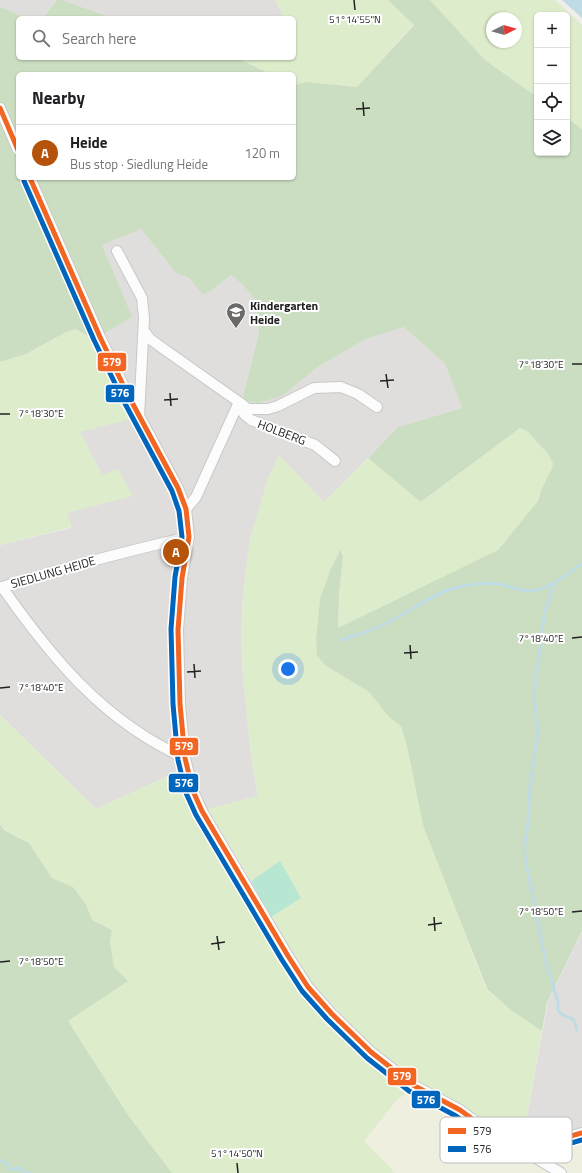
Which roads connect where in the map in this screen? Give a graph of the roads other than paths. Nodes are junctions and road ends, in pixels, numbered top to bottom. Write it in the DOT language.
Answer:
graph roads {
  1 [pos="0,108"];
  2 [pos="16,145"];
  3 [pos="31,180"];
  4 [pos="117,251"];
  5 [pos="144,331"];
  6 [pos="239,402"];
  7 [pos="377,407"];
  8 [pos="139,417"];
  9 [pos="335,461"];
  10 [pos="186,509"];
  11 [pos="189,537"];
  12 [pos="185,758"];
  13 [pos="470,1117"];
  14 [pos="582,1133"];
  15 [pos="572,1135"];
  16 [pos="544,1163"];
  17 [pos="561,1173"];
  1 -- 2 [label="street"];
  3 -- 8 [label="street"];
  4 -- 5 [label="street"];
  5 -- 6 [label="street"];
  5 -- 8 [label="street"];
  6 -- 7 [label="street, HOLBERG"];
  6 -- 9 [label="street, HOLBERG"];
  6 -- 10 [label="street"];
  8 -- 10 [label="street"];
  10 -- 11 [label="street"];
  11 -- 12 [label="street"];
  11 -- 12 [label="street, SIEDLUNG HEIDE"];
  12 -- 13 [label="street"];
  14 -- 15 [label="street"];
  16 -- 17 [label="street"];
}
